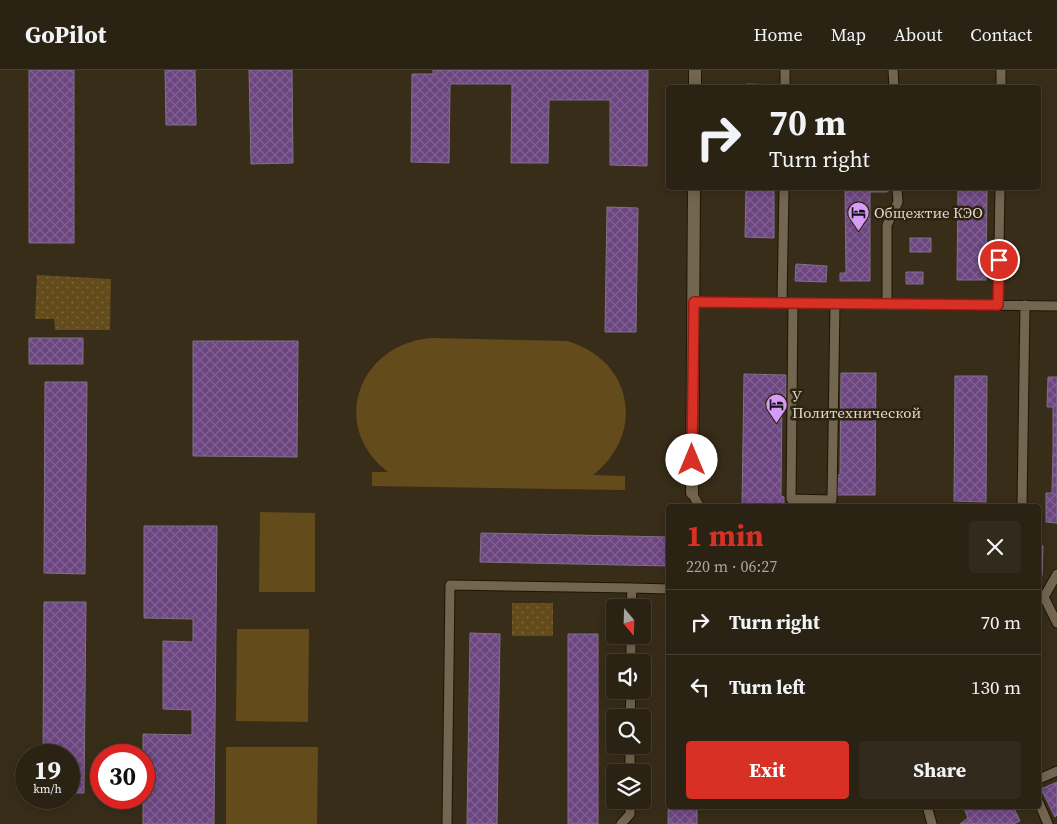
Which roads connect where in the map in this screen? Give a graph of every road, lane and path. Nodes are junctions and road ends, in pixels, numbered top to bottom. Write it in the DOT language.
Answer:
graph roads {
  1 [pos="696,70"];
  2 [pos="785,70"];
  3 [pos="893,70"];
  4 [pos="1001,70"];
  5 [pos="695,85"];
  6 [pos="785,85"];
  7 [pos="894,85"];
  8 [pos="1001,85"];
  9 [pos="694,190"];
  10 [pos="784,190"];
  11 [pos="897,190"];
  12 [pos="1000,190"];
  13 [pos="694,302"];
  14 [pos="782,303"];
  15 [pos="793,303"];
  16 [pos="835,304"];
  17 [pos="886,304"];
  18 [pos="998,305"];
  19 [pos="1024,305"];
  20 [pos="1057,306"];
  21 [pos="692,493"];
  22 [pos="699,504"];
  23 [pos="1022,504"];
  24 [pos="1057,574"];
  25 [pos="632,588"];
  26 [pos="666,589"];
  27 [pos="1042,597"];
  28 [pos="631,599"];
  29 [pos="1057,623"];
  30 [pos="1057,770"];
  31 [pos="1041,778"];
  32 [pos="1041,808"];
  33 [pos="630,809"];
  34 [pos="928,809"];
  35 [pos="447,824"];
  36 [pos="621,824"];
  37 [pos="932,824"];
  38 [pos="1048,824"];
  1 -- 5 [label="street"];
  2 -- 6 [label="lane"];
  3 -- 7 [label="lane"];
  4 -- 8 [label="lane"];
  9 -- 13 [label="street"];
  10 -- 14 [label="lane"];
  11 -- 17 [label="lane"];
  12 -- 18 [label="lane"];
  13 -- 14 [label="lane"];
  13 -- 21 [label="street"];
  14 -- 15 [label="lane"];
  15 -- 16 [label="lane"];
  15 -- 16 [label="lane"];
  16 -- 17 [label="lane"];
  17 -- 18 [label="lane"];
  18 -- 19 [label="lane"];
  19 -- 20 [label="lane"];
  19 -- 23 [label="lane"];
  21 -- 22 [label="lane"];
  24 -- 27 [label="lane"];
  25 -- 26 [label="lane"];
  25 -- 28 [label="lane"];
  25 -- 35 [label="lane"];
  27 -- 29 [label="lane"];
  30 -- 31 [label="lane"];
  32 -- 38 [label="lane"];
  33 -- 36 [label="lane"];
  34 -- 37 [label="lane"];
}
